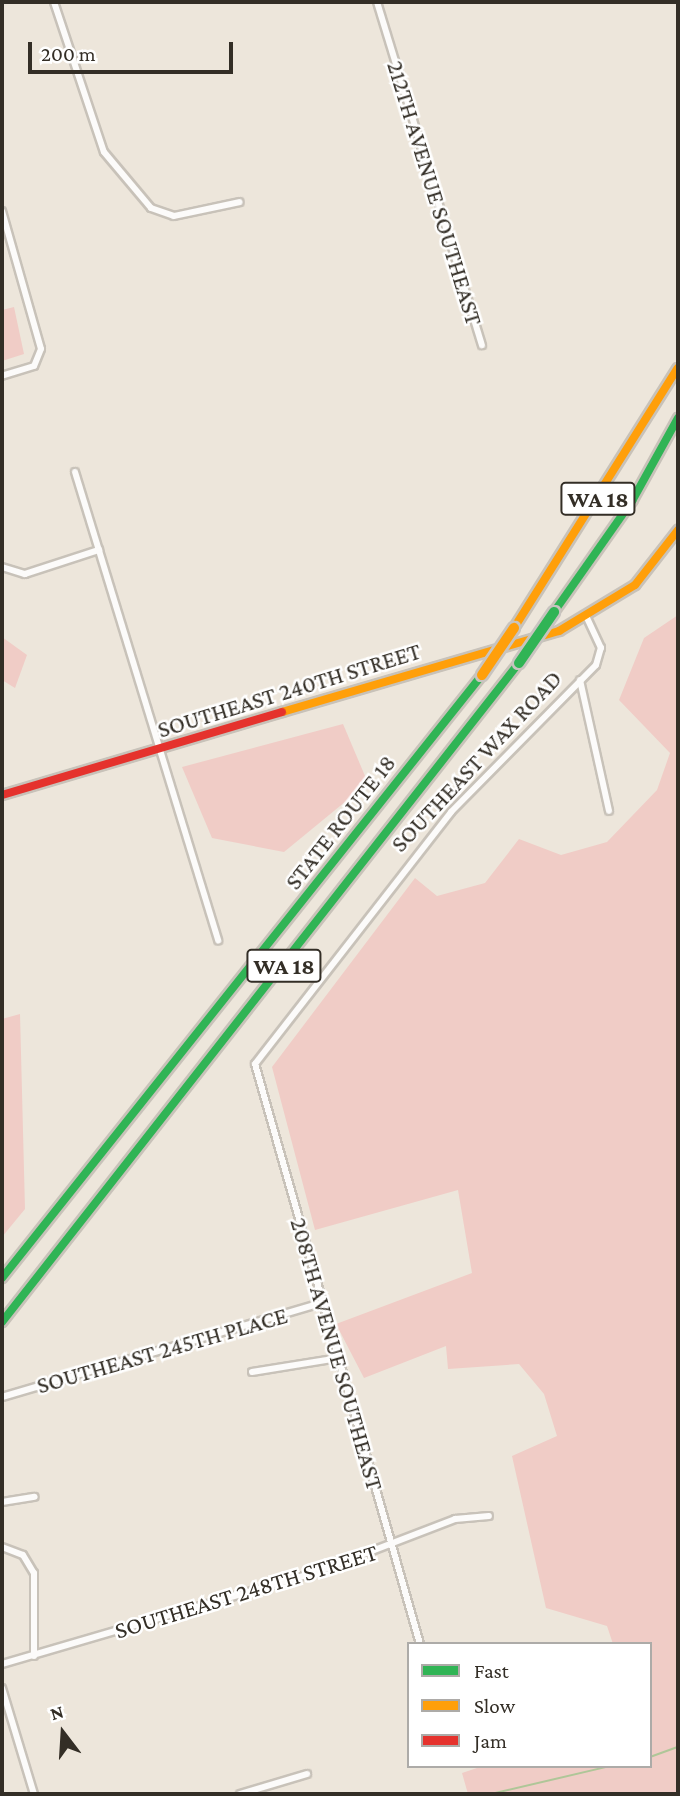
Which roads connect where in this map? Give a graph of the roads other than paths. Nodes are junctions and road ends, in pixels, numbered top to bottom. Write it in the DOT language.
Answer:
graph roads {
  1 [pos="54,2"];
  2 [pos="377,2"];
  3 [pos="240,202"];
  4 [pos="2,211"];
  5 [pos="482,345"];
  6 [pos="678,368"];
  7 [pos="2,376"];
  8 [pos="678,418"];
  9 [pos="75,472"];
  10 [pos="678,530"];
  11 [pos="99,550"];
  12 [pos="2,567"];
  13 [pos="587,618"];
  14 [pos="580,680"];
  15 [pos="159,751"];
  16 [pos="2,795"];
  17 [pos="609,810"];
  18 [pos="218,941"];
  19 [pos="255,1064"];
  20 [pos="2,1278"];
  21 [pos="322,1303"];
  22 [pos="2,1322"];
  23 [pos="338,1358"];
  24 [pos="252,1372"];
  25 [pos="2,1397"];
  26 [pos="34,1497"];
  27 [pos="2,1502"];
  28 [pos="489,1516"];
  29 [pos="393,1545"];
  30 [pos="2,1547"];
  31 [pos="419,1642"];
  32 [pos="34,1656"];
  33 [pos="2,1664"];
  34 [pos="2,1688"];
  35 [pos="307,1774"];
  36 [pos="34,1794"];
  37 [pos="240,1794"];
  1 -- 3 [label="street"];
  2 -- 5 [label="street, 212TH AVENUE SOUTHEAST"];
  4 -- 7 [label="street"];
  6 -- 20 [label="main road, STATE ROUTE 18 / WA 18, bridge"];
  8 -- 22 [label="main road, STATE ROUTE 18 / WA 18, bridge"];
  9 -- 11 [label="street"];
  10 -- 13 [label="main road"];
  11 -- 12 [label="street"];
  11 -- 15 [label="street"];
  13 -- 14 [label="street, SOUTHEAST WAX ROAD"];
  13 -- 15 [label="main road, SOUTHEAST 240TH STREET"];
  14 -- 17 [label="street"];
  14 -- 19 [label="street, SOUTHEAST WAX ROAD"];
  15 -- 16 [label="main road, SOUTHEAST 240TH STREET"];
  15 -- 18 [label="street"];
  19 -- 21 [label="street, 208TH AVENUE SOUTHEAST"];
  21 -- 23 [label="street, 208TH AVENUE SOUTHEAST"];
  21 -- 25 [label="street, SOUTHEAST 245TH PLACE"];
  23 -- 24 [label="street"];
  23 -- 29 [label="street, 208TH AVENUE SOUTHEAST"];
  26 -- 27 [label="street"];
  28 -- 29 [label="street, SOUTHEAST 248TH STREET"];
  29 -- 31 [label="street, 208TH AVENUE SOUTHEAST"];
  29 -- 32 [label="street, SOUTHEAST 248TH STREET"];
  30 -- 32 [label="street"];
  32 -- 33 [label="street, SOUTHEAST 248TH STREET"];
  34 -- 36 [label="street"];
  35 -- 37 [label="street"];
}
